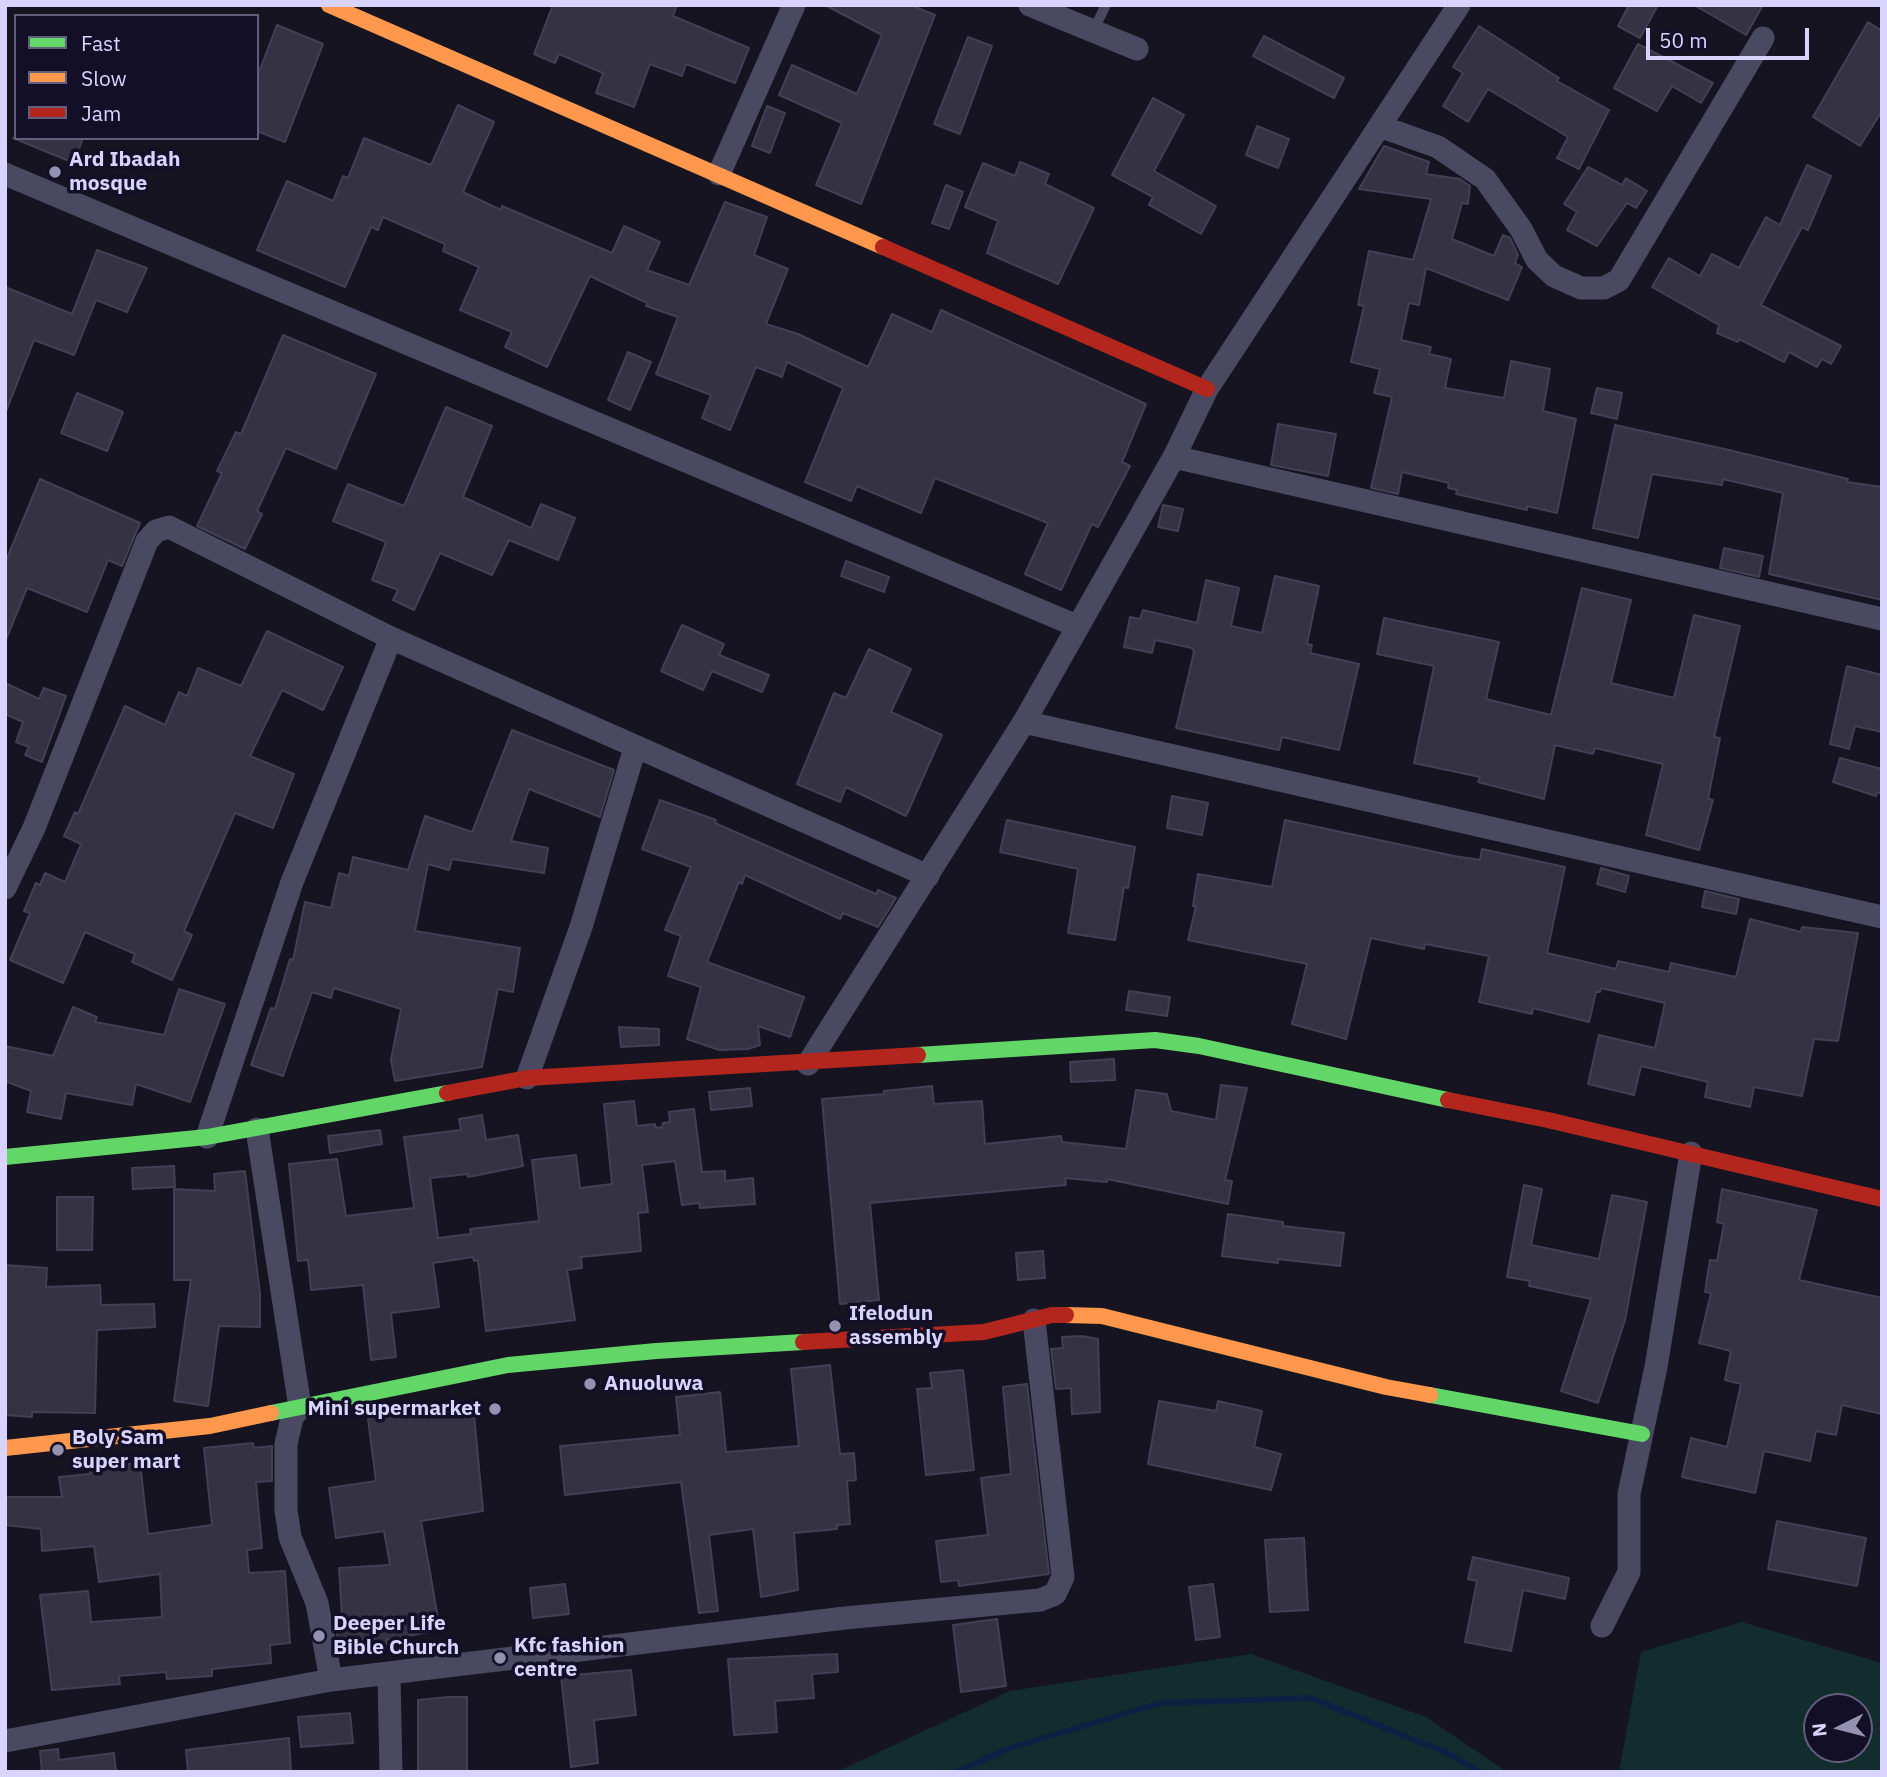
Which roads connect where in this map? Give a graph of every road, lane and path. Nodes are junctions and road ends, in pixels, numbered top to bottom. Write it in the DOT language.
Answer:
graph roads {
  1 [pos="329,5"];
  2 [pos="794,5"];
  3 [pos="1030,5"];
  4 [pos="1106,5"];
  5 [pos="1459,5"];
  6 [pos="1093,31"];
  7 [pos="1763,38"];
  8 [pos="1137,49"];
  9 [pos="1382,127"];
  10 [pos="5,174"];
  11 [pos="719,174"];
  12 [pos="1207,389"];
  13 [pos="1174,457"];
  14 [pos="1882,619"];
  15 [pos="1077,626"];
  16 [pos="391,638"];
  17 [pos="1024,723"];
  18 [pos="635,748"];
  19 [pos="929,876"];
  20 [pos="5,888"];
  21 [pos="1882,917"];
  22 [pos="808,1064"];
  23 [pos="527,1078"];
  24 [pos="257,1129"];
  25 [pos="207,1137"];
  26 [pos="1691,1153"];
  27 [pos="5,1157"];
  28 [pos="1882,1199"];
  29 [pos="1034,1320"];
  30 [pos="300,1407"];
  31 [pos="1642,1434"];
  32 [pos="5,1448"];
  33 [pos="1602,1626"];
  34 [pos="390,1676"];
  35 [pos="331,1680"];
  36 [pos="5,1741"];
  37 [pos="391,1772"];
  1 -- 11 [label="street"];
  2 -- 11 [label="street"];
  3 -- 6 [label="street"];
  4 -- 6 [label="lane"];
  5 -- 9 [label="street"];
  6 -- 8 [label="street"];
  7 -- 9 [label="street"];
  9 -- 12 [label="street"];
  10 -- 15 [label="street"];
  11 -- 12 [label="street"];
  12 -- 13 [label="street"];
  13 -- 14 [label="street"];
  13 -- 15 [label="street"];
  15 -- 17 [label="street"];
  16 -- 18 [label="street"];
  16 -- 20 [label="street"];
  16 -- 25 [label="street"];
  17 -- 19 [label="street"];
  17 -- 21 [label="street"];
  18 -- 19 [label="street"];
  18 -- 23 [label="street"];
  19 -- 22 [label="street"];
  22 -- 23 [label="street"];
  22 -- 26 [label="street"];
  23 -- 24 [label="street"];
  24 -- 25 [label="street"];
  24 -- 30 [label="street"];
  25 -- 27 [label="street"];
  26 -- 28 [label="street"];
  26 -- 31 [label="street"];
  29 -- 30 [label="street"];
  29 -- 31 [label="street"];
  29 -- 34 [label="street"];
  30 -- 32 [label="street"];
  30 -- 35 [label="street"];
  31 -- 33 [label="street"];
  34 -- 35 [label="street"];
  34 -- 37 [label="street"];
  35 -- 36 [label="street"];
}
